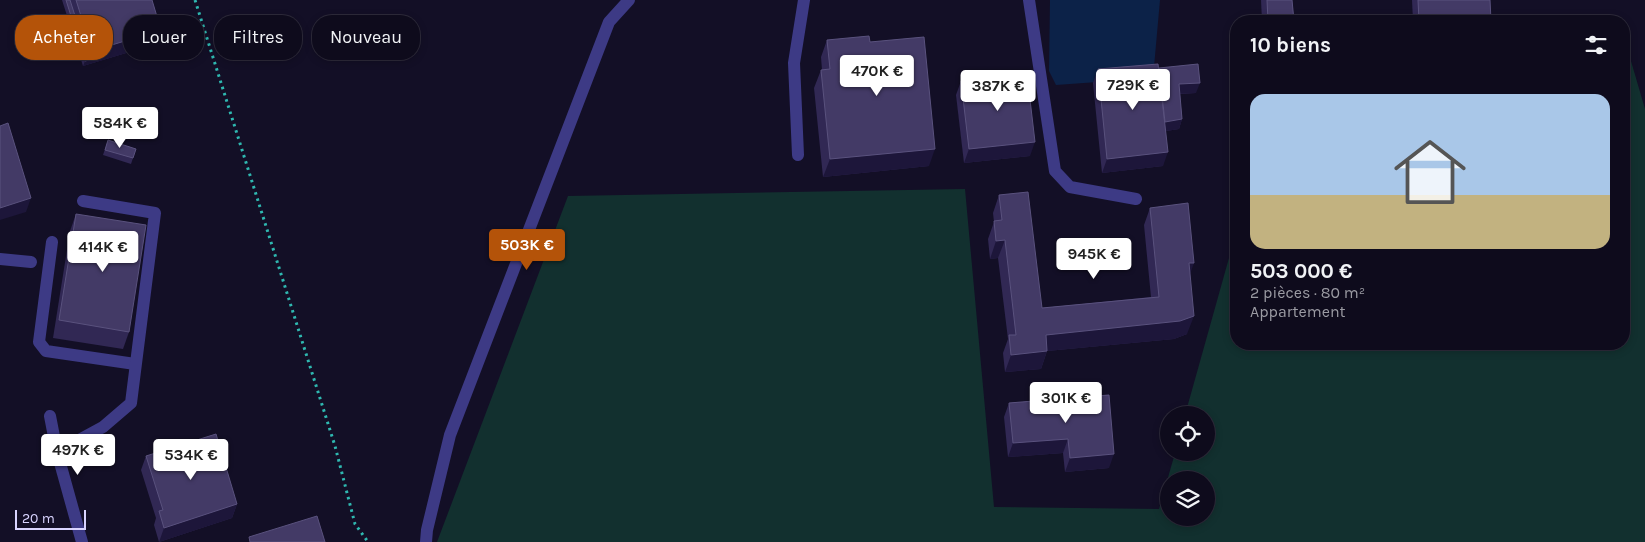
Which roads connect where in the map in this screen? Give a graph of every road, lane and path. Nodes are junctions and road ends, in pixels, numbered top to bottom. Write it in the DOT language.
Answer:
graph roads {
  1 [pos="194,0"];
  2 [pos="629,0"];
  3 [pos="804,0"];
  4 [pos="1029,0"];
  5 [pos="798,155"];
  6 [pos="1136,199"];
  7 [pos="82,201"];
  8 [pos="52,242"];
  9 [pos="0,259"];
  10 [pos="31,262"];
  11 [pos="135,364"];
  12 [pos="50,416"];
  13 [pos="57,452"];
  14 [pos="82,542"];
  15 [pos="368,542"];
  16 [pos="426,542"];
  1 -- 15 [label="path"];
  2 -- 16 [label="street"];
  3 -- 5 [label="street"];
  4 -- 6 [label="street"];
  7 -- 11 [label="street"];
  8 -- 11 [label="street"];
  9 -- 10 [label="street"];
  11 -- 13 [label="street"];
  12 -- 13 [label="street"];
  13 -- 14 [label="street"];
}
